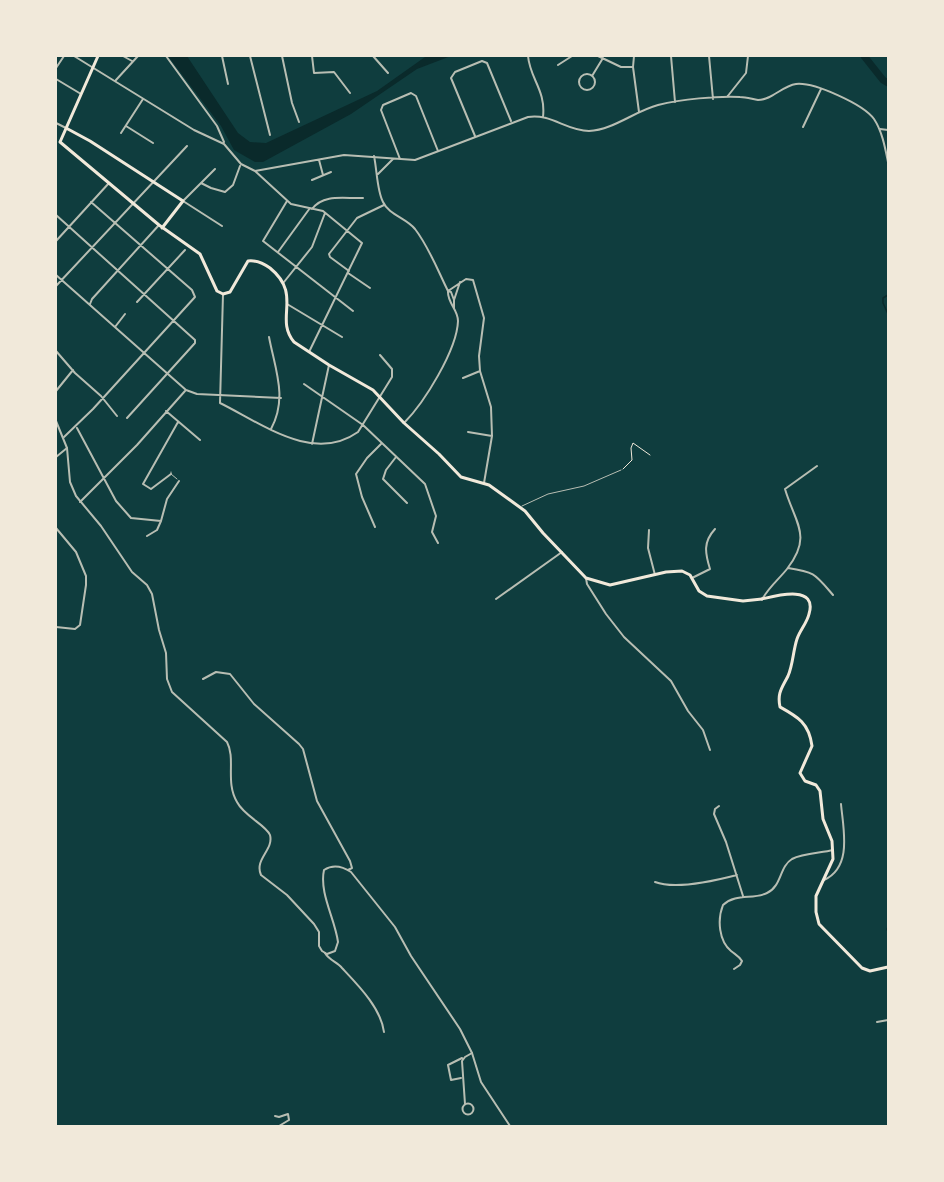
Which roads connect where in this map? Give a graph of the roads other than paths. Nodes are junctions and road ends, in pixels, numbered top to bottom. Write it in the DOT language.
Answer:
graph roads {
  1 [pos="64,56"];
  2 [pos="74,56"];
  3 [pos="98,56"];
  4 [pos="123,56"];
  5 [pos="138,56"];
  6 [pos="166,56"];
  7 [pos="222,56"];
  8 [pos="250,56"];
  9 [pos="282,56"];
  10 [pos="312,56"];
  11 [pos="373,56"];
  12 [pos="528,56"];
  13 [pos="572,56"];
  14 [pos="598,56"];
  15 [pos="634,56"];
  16 [pos="671,56"];
  17 [pos="709,56"];
  18 [pos="748,56"];
  19 [pos="603,58"];
  20 [pos="132,61"];
  21 [pos="558,65"];
  22 [pos="633,67"];
  23 [pos="56,68"];
  24 [pos="92,68"];
  25 [pos="388,74"];
  26 [pos="592,76"];
  27 [pos="56,79"];
  28 [pos="115,81"];
  29 [pos="228,84"];
  30 [pos="821,89"];
  31 [pos="350,93"];
  32 [pos="81,94"];
  33 [pos="727,97"];
  34 [pos="143,99"];
  35 [pos="713,99"];
  36 [pos="675,102"];
  37 [pos="639,112"];
  38 [pos="543,117"];
  39 [pos="299,122"];
  40 [pos="511,122"];
  41 [pos="56,123"];
  42 [pos="126,126"];
  43 [pos="802,127"];
  44 [pos="66,128"];
  45 [pos="880,129"];
  46 [pos="888,130"];
  47 [pos="121,133"];
  48 [pos="270,135"];
  49 [pos="475,136"];
  50 [pos="153,143"];
  51 [pos="224,144"];
  52 [pos="187,146"];
  53 [pos="438,152"];
  54 [pos="374,156"];
  55 [pos="393,159"];
  56 [pos="400,159"];
  57 [pos="319,160"];
  58 [pos="888,162"];
  59 [pos="241,164"];
  60 [pos="215,170"];
  61 [pos="255,171"];
  62 [pos="331,172"];
  63 [pos="378,174"];
  64 [pos="324,175"];
  65 [pos="312,180"];
  66 [pos="153,182"];
  67 [pos="109,183"];
  68 [pos="201,183"];
  69 [pos="363,198"];
  70 [pos="183,201"];
  71 [pos="287,201"];
  72 [pos="91,202"];
  73 [pos="133,203"];
  74 [pos="384,205"];
  75 [pos="311,208"];
  76 [pos="325,213"];
  77 [pos="56,215"];
  78 [pos="115,223"];
  79 [pos="161,226"];
  80 [pos="222,226"];
  81 [pos="68,227"];
  82 [pos="347,230"];
  83 [pos="56,241"];
  84 [pos="142,245"];
  85 [pos="92,247"];
  86 [pos="185,250"];
  87 [pos="278,252"];
  88 [pos="297,267"];
  89 [pos="168,268"];
  90 [pos="118,271"];
  91 [pos="349,272"];
  92 [pos="56,275"];
  93 [pos="61,280"];
  94 [pos="284,282"];
  95 [pos="459,282"];
  96 [pos="56,285"];
  97 [pos="370,288"];
  98 [pos="448,291"];
  99 [pos="145,294"];
  100 [pos="223,294"];
  101 [pos="336,298"];
  102 [pos="454,300"];
  103 [pos="137,302"];
  104 [pos="90,304"];
  105 [pos="287,304"];
  106 [pos="454,308"];
  107 [pos="353,311"];
  108 [pos="125,314"];
  109 [pos="176,321"];
  110 [pos="322,325"];
  111 [pos="115,327"];
  112 [pos="268,337"];
  113 [pos="342,337"];
  114 [pos="56,351"];
  115 [pos="309,352"];
  116 [pos="146,353"];
  117 [pos="381,355"];
  118 [pos="329,365"];
  119 [pos="73,370"];
  120 [pos="480,371"];
  121 [pos="168,373"];
  122 [pos="464,378"];
  123 [pos="304,384"];
  124 [pos="186,390"];
  125 [pos="56,391"];
  126 [pos="220,395"];
  127 [pos="323,396"];
  128 [pos="380,396"];
  129 [pos="103,398"];
  130 [pos="281,398"];
  131 [pos="166,411"];
  132 [pos="117,416"];
  133 [pos="127,418"];
  134 [pos="56,421"];
  135 [pos="178,422"];
  136 [pos="404,423"];
  137 [pos="363,425"];
  138 [pos="76,427"];
  139 [pos="271,429"];
  140 [pos="468,432"];
  141 [pos="492,436"];
  142 [pos="64,437"];
  143 [pos="200,440"];
  144 [pos="312,444"];
  145 [pos="382,444"];
  146 [pos="67,447"];
  147 [pos="56,457"];
  148 [pos="396,458"];
  149 [pos="817,466"];
  150 [pos="621,470"];
  151 [pos="171,473"];
  152 [pos="104,479"];
  153 [pos="178,481"];
  154 [pos="484,483"];
  155 [pos="80,502"];
  156 [pos="407,502"];
  157 [pos="520,507"];
  158 [pos="161,520"];
  159 [pos="375,527"];
  160 [pos="56,528"];
  161 [pos="715,529"];
  162 [pos="649,530"];
  163 [pos="147,536"];
  164 [pos="438,543"];
  165 [pos="562,552"];
  166 [pos="788,568"];
  167 [pos="655,575"];
  168 [pos="586,578"];
  169 [pos="692,578"];
  170 [pos="833,595"];
  171 [pos="496,599"];
  172 [pos="762,599"];
  173 [pos="56,627"];
  174 [pos="203,679"];
  175 [pos="710,750"];
  176 [pos="841,804"];
  177 [pos="719,806"];
  178 [pos="833,850"];
  179 [pos="348,870"];
  180 [pos="737,875"];
  181 [pos="822,881"];
  182 [pos="655,882"];
  183 [pos="742,896"];
  184 [pos="325,953"];
  185 [pos="888,967"];
  186 [pos="734,969"];
  187 [pos="888,1020"];
  188 [pos="877,1022"];
  189 [pos="384,1032"];
  190 [pos="472,1053"];
  191 [pos="465,1056"];
  192 [pos="462,1078"];
  193 [pos="465,1104"];
  194 [pos="276,1116"];
  195 [pos="279,1126"];
  196 [pos="510,1126"];
  1 -- 23 [label="street"];
  2 -- 24 [label="street"];
  3 -- 24 [label="main road"];
  4 -- 20 [label="street"];
  5 -- 20 [label="street"];
  6 -- 51 [label="street"];
  7 -- 29 [label="street"];
  8 -- 48 [label="street"];
  9 -- 39 [label="street"];
  10 -- 31 [label="street"];
  11 -- 25 [label="street"];
  12 -- 38 [label="street"];
  13 -- 21 [label="street"];
  14 -- 19 [label="street"];
  15 -- 22 [label="street"];
  16 -- 36 [label="street"];
  17 -- 35 [label="street"];
  18 -- 33 [label="street"];
  19 -- 22 [label="street"];
  19 -- 26 [label="street"];
  20 -- 28 [label="street"];
  22 -- 37 [label="street"];
  24 -- 28 [label="street"];
  24 -- 32 [label="main road"];
  26 -- 26 [label="street"];
  27 -- 32 [label="street"];
  28 -- 34 [label="street"];
  30 -- 33 [label="street"];
  30 -- 43 [label="street"];
  30 -- 45 [label="street"];
  32 -- 44 [label="main road"];
  33 -- 35 [label="street"];
  34 -- 42 [label="street"];
  34 -- 51 [label="street"];
  35 -- 36 [label="street"];
  36 -- 37 [label="street"];
  37 -- 38 [label="street"];
  38 -- 40 [label="street"];
  40 -- 49 [label="street"];
  40 -- 49 [label="street"];
  41 -- 44 [label="street"];
  42 -- 47 [label="street"];
  42 -- 50 [label="street"];
  44 -- 66 [label="main road"];
  44 -- 67 [label="main road"];
  45 -- 46 [label="street"];
  45 -- 58 [label="street"];
  49 -- 53 [label="street"];
  51 -- 59 [label="street"];
  52 -- 66 [label="street"];
  53 -- 56 [label="street"];
  53 -- 56 [label="street"];
  54 -- 55 [label="street"];
  54 -- 57 [label="street"];
  54 -- 63 [label="street"];
  55 -- 56 [label="street"];
  55 -- 63 [label="street"];
  57 -- 61 [label="street"];
  57 -- 64 [label="street"];
  59 -- 61 [label="street"];
  59 -- 68 [label="street"];
  60 -- 68 [label="street"];
  61 -- 71 [label="street"];
  62 -- 64 [label="street"];
  63 -- 74 [label="street"];
  64 -- 65 [label="street"];
  66 -- 70 [label="main road"];
  66 -- 73 [label="street"];
  67 -- 72 [label="street"];
  67 -- 73 [label="main road"];
  68 -- 70 [label="street"];
  69 -- 75 [label="street"];
  70 -- 79 [label="main road"];
  70 -- 80 [label="street"];
  71 -- 75 [label="street"];
  71 -- 87 [label="street"];
  72 -- 78 [label="street"];
  72 -- 81 [label="street"];
  73 -- 78 [label="street"];
  73 -- 79 [label="main road"];
  74 -- 82 [label="street"];
  74 -- 98 [label="street"];
  75 -- 76 [label="street"];
  75 -- 87 [label="street"];
  76 -- 82 [label="street"];
  76 -- 88 [label="street"];
  77 -- 81 [label="street"];
  78 -- 84 [label="street"];
  78 -- 85 [label="street"];
  79 -- 84 [label="street"];
  79 -- 100 [label="main road"];
  81 -- 83 [label="street"];
  81 -- 85 [label="street"];
  82 -- 91 [label="street"];
  82 -- 91 [label="street"];
  84 -- 89 [label="street"];
  84 -- 90 [label="street"];
  85 -- 90 [label="street"];
  85 -- 93 [label="street"];
  86 -- 89 [label="street"];
  87 -- 88 [label="street"];
  88 -- 94 [label="street"];
  88 -- 101 [label="street"];
  89 -- 99 [label="street"];
  89 -- 109 [label="street"];
  90 -- 99 [label="street"];
  90 -- 104 [label="street"];
  91 -- 97 [label="street"];
  91 -- 101 [label="street"];
  92 -- 93 [label="street"];
  93 -- 96 [label="street"];
  93 -- 104 [label="street"];
  94 -- 100 [label="main road"];
  94 -- 105 [label="main road"];
  95 -- 98 [label="street"];
  95 -- 102 [label="street"];
  95 -- 120 [label="street"];
  98 -- 102 [label="street"];
  98 -- 106 [label="street"];
  99 -- 103 [label="street"];
  99 -- 109 [label="street"];
  100 -- 126 [label="street"];
  101 -- 107 [label="street"];
  101 -- 110 [label="street"];
  102 -- 106 [label="street"];
  104 -- 111 [label="street"];
  105 -- 110 [label="street"];
  105 -- 115 [label="main road"];
  106 -- 136 [label="street"];
  108 -- 111 [label="street"];
  109 -- 116 [label="street"];
  109 -- 121 [label="street"];
  110 -- 113 [label="street"];
  110 -- 115 [label="street"];
  111 -- 116 [label="street"];
  112 -- 130 [label="street"];
  114 -- 119 [label="street"];
  115 -- 118 [label="main road"];
  116 -- 121 [label="street"];
  116 -- 129 [label="street"];
  117 -- 128 [label="street"];
  118 -- 127 [label="street"];
  118 -- 128 [label="main road"];
  119 -- 125 [label="street"];
  119 -- 129 [label="street"];
  120 -- 122 [label="street"];
  120 -- 141 [label="street"];
  121 -- 124 [label="street"];
  121 -- 133 [label="street"];
  123 -- 127 [label="street"];
  124 -- 126 [label="street"];
  124 -- 131 [label="street"];
  126 -- 130 [label="street"];
  126 -- 139 [label="street"];
  127 -- 137 [label="street"];
  127 -- 144 [label="street"];
  128 -- 136 [label="main road"];
  128 -- 137 [label="street"];
  129 -- 132 [label="street"];
  129 -- 138 [label="street"];
  130 -- 139 [label="street"];
  131 -- 135 [label="street"];
  131 -- 152 [label="street"];
  134 -- 142 [label="street"];
  135 -- 143 [label="street"];
  135 -- 151 [label="street"];
  136 -- 154 [label="main road"];
  137 -- 144 [label="street"];
  137 -- 145 [label="street"];
  138 -- 142 [label="street"];
  138 -- 152 [label="street"];
  139 -- 144 [label="street"];
  140 -- 141 [label="street"];
  141 -- 154 [label="street"];
  142 -- 146 [label="street"];
  145 -- 148 [label="street"];
  145 -- 159 [label="street"];
  146 -- 147 [label="street"];
  146 -- 155 [label="street"];
  148 -- 156 [label="street"];
  148 -- 164 [label="street"];
  149 -- 166 [label="street"];
  150 -- 157 [label="lane"];
  151 -- 153 [label="lane"];
  152 -- 155 [label="street"];
  152 -- 158 [label="street"];
  153 -- 158 [label="street"];
  154 -- 157 [label="main road"];
  155 -- 184 [label="street"];
  157 -- 165 [label="main road"];
  158 -- 163 [label="street"];
  160 -- 173 [label="street"];
  161 -- 169 [label="street"];
  162 -- 167 [label="street"];
  165 -- 168 [label="main road"];
  165 -- 171 [label="street"];
  166 -- 170 [label="street"];
  166 -- 172 [label="street"];
  167 -- 168 [label="main road"];
  167 -- 169 [label="main road"];
  168 -- 175 [label="street"];
  169 -- 172 [label="main road"];
  172 -- 178 [label="main road"];
  174 -- 179 [label="street"];
  176 -- 181 [label="street"];
  177 -- 180 [label="street"];
  178 -- 181 [label="main road"];
  178 -- 183 [label="street"];
  179 -- 184 [label="street"];
  179 -- 190 [label="street"];
  180 -- 182 [label="street"];
  180 -- 183 [label="street"];
  181 -- 185 [label="main road"];
  183 -- 186 [label="street"];
  184 -- 189 [label="street"];
  187 -- 188 [label="street"];
  190 -- 191 [label="street"];
  190 -- 196 [label="street"];
  191 -- 192 [label="street"];
  191 -- 192 [label="street"];
  192 -- 193 [label="street"];
  194 -- 195 [label="street"];
}
